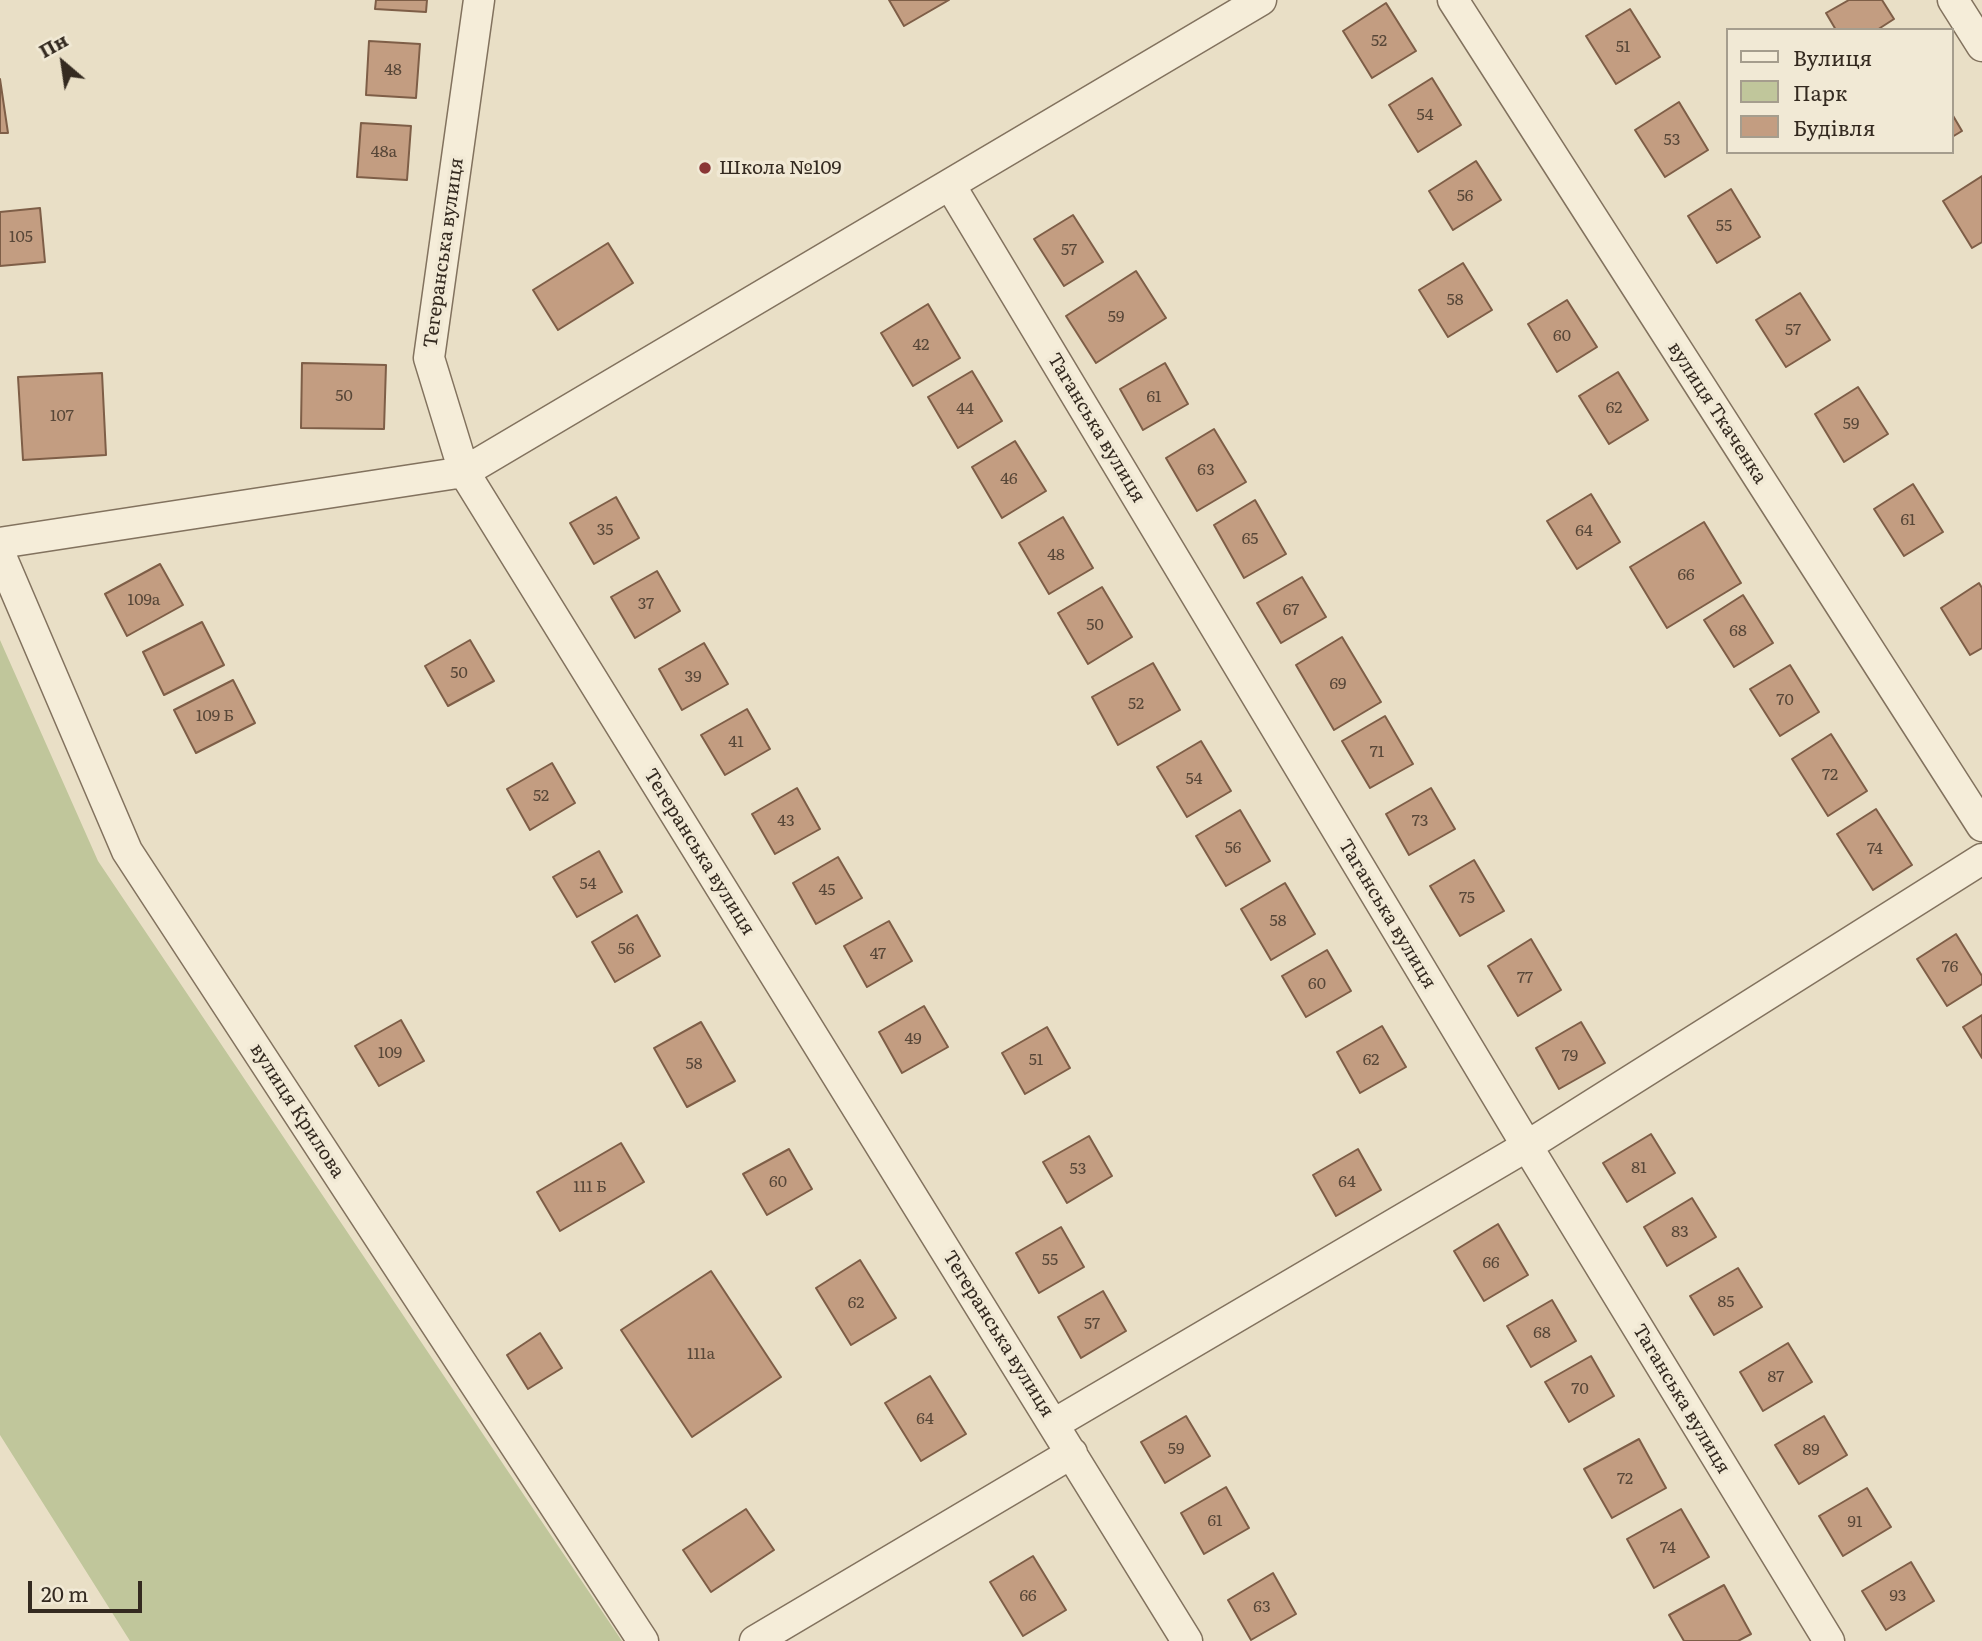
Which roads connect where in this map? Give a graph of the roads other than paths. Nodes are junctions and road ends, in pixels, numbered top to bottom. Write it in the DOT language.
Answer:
graph roads {
  1 [pos="479,0"];
  2 [pos="1261,0"];
  3 [pos="1453,0"];
  4 [pos="1953,0"];
  5 [pos="1982,47"];
  6 [pos="950,184"];
  7 [pos="464,472"];
  8 [pos="0,543"];
  9 [pos="0,554"];
  10 [pos="1982,825"];
  11 [pos="1982,859"];
  12 [pos="1527,1146"];
  13 [pos="1054,1424"];
  14 [pos="1072,1453"];
  15 [pos="643,1641"];
  16 [pos="755,1641"];
  17 [pos="1187,1641"];
  18 [pos="1829,1641"];
  1 -- 7 [label="street, Тегеранська вулиця"];
  2 -- 6 [label="street"];
  3 -- 10 [label="street, вулиця Ткаченка"];
  4 -- 5 [label="street"];
  6 -- 7 [label="street"];
  6 -- 12 [label="street, Таганська вулиця"];
  7 -- 8 [label="street"];
  7 -- 13 [label="street, Тегеранська вулиця"];
  9 -- 15 [label="street, вулиця Крилова"];
  11 -- 12 [label="street"];
  12 -- 13 [label="street"];
  12 -- 18 [label="street, Таганська вулиця"];
  13 -- 14 [label="street, Тегеранська вулиця"];
  14 -- 16 [label="street"];
  14 -- 17 [label="street, Тегеранська вулиця"];
}
